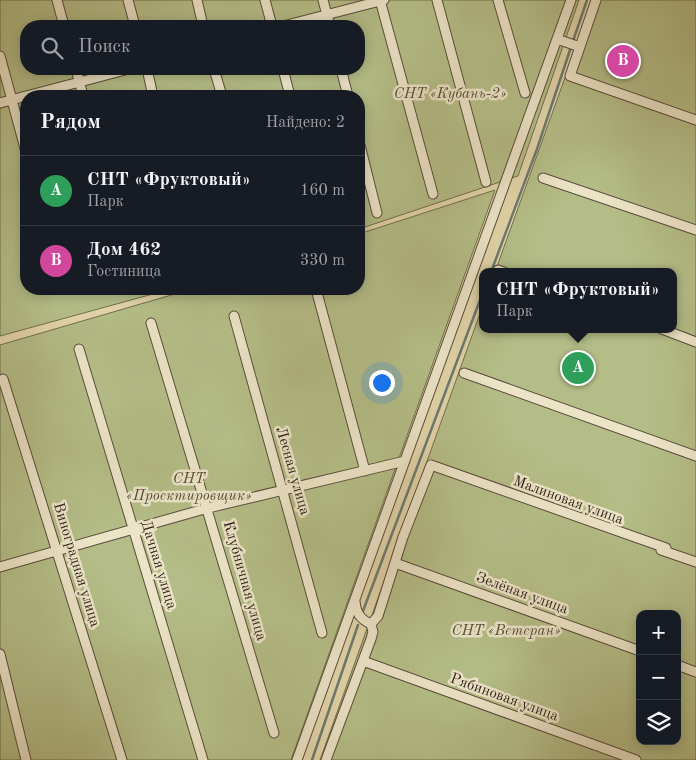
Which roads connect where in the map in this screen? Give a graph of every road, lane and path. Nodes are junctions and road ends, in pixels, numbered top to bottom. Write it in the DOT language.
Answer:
graph roads {
  1 [pos="57,0"];
  2 [pos="128,0"];
  3 [pos="196,0"];
  4 [pos="265,0"];
  5 [pos="323,0"];
  6 [pos="382,0"];
  7 [pos="438,0"];
  8 [pos="498,0"];
  9 [pos="571,0"];
  10 [pos="596,0"];
  11 [pos="328,16"];
  12 [pos="62,20"];
  13 [pos="133,20"];
  14 [pos="201,20"];
  15 [pos="270,20"];
  16 [pos="310,20"];
  17 [pos="329,20"];
  18 [pos="557,39"];
  19 [pos="575,45"];
  20 [pos="0,56"];
  21 [pos="78,75"];
  22 [pos="102,75"];
  23 [pos="148,75"];
  24 [pos="216,75"];
  25 [pos="285,75"];
  26 [pos="343,75"];
  27 [pos="79,80"];
  28 [pos="44,90"];
  29 [pos="82,90"];
  30 [pos="151,90"];
  31 [pos="220,90"];
  32 [pos="288,90"];
  33 [pos="346,90"];
  34 [pos="525,93"];
  35 [pos="20,97"];
  36 [pos="12,99"];
  37 [pos="0,103"];
  38 [pos="696,120"];
  39 [pos="20,129"];
  40 [pos="365,166"];
  41 [pos="543,178"];
  42 [pos="486,182"];
  43 [pos="433,194"];
  44 [pos="376,213"];
  45 [pos="696,230"];
  46 [pos="318,295"];
  47 [pos="234,316"];
  48 [pos="151,323"];
  49 [pos="672,333"];
  50 [pos="696,342"];
  51 [pos="79,349"];
  52 [pos="464,373"];
  53 [pos="3,378"];
  54 [pos="696,456"];
  55 [pos="405,461"];
  56 [pos="430,466"];
  57 [pos="365,471"];
  58 [pos="284,491"];
  59 [pos="208,508"];
  60 [pos="132,528"];
  61 [pos="666,548"];
  62 [pos="57,552"];
  63 [pos="696,562"];
  64 [pos="395,563"];
  65 [pos="0,567"];
  66 [pos="355,598"];
  67 [pos="371,624"];
  68 [pos="322,633"];
  69 [pos="636,650"];
  70 [pos="0,654"];
  71 [pos="363,661"];
  72 [pos="681,666"];
  73 [pos="696,672"];
  74 [pos="274,733"];
  75 [pos="326,758"];
  76 [pos="26,760"];
  77 [pos="122,760"];
  78 [pos="203,760"];
  79 [pos="297,760"];
  80 [pos="336,760"];
  81 [pos="636,760"];
  1 -- 12 [label="street"];
  2 -- 13 [label="street"];
  3 -- 14 [label="street"];
  4 -- 15 [label="street"];
  5 -- 11 [label="street"];
  6 -- 11 [label="street"];
  6 -- 43 [label="street"];
  7 -- 42 [label="street"];
  8 -- 34 [label="street"];
  9 -- 18 [label="street"];
  10 -- 19 [label="street"];
  11 -- 16 [label="street"];
  11 -- 17 [label="street"];
  18 -- 19 [label="street"];
  18 -- 55 [label="street"];
  19 -- 38 [label="street"];
  20 -- 36 [label="street"];
  21 -- 27 [label="street"];
  22 -- 27 [label="street"];
  23 -- 30 [label="street"];
  24 -- 31 [label="street"];
  25 -- 32 [label="street"];
  26 -- 33 [label="street"];
  27 -- 28 [label="street"];
  27 -- 29 [label="street"];
  35 -- 36 [label="street"];
  36 -- 37 [label="street"];
  36 -- 39 [label="street"];
  40 -- 44 [label="street"];
  41 -- 45 [label="street"];
  46 -- 57 [label="street"];
  47 -- 58 [label="street, Лесная улица"];
  48 -- 59 [label="street, Клубничная улица"];
  49 -- 50 [label="street"];
  51 -- 60 [label="street, Дачная улица"];
  52 -- 54 [label="street"];
  53 -- 62 [label="street, Виноградная улица"];
  55 -- 57 [label="street"];
  55 -- 66 [label="street"];
  56 -- 61 [label="street"];
  56 -- 63 [label="street, Малиновая улица"];
  56 -- 64 [label="street"];
  57 -- 58 [label="street"];
  58 -- 59 [label="street"];
  58 -- 68 [label="street, Лесная улица"];
  59 -- 60 [label="street"];
  59 -- 74 [label="street, Клубничная улица"];
  60 -- 62 [label="street"];
  60 -- 78 [label="street, Дачная улица"];
  62 -- 65 [label="street"];
  62 -- 77 [label="street, Виноградная улица"];
  64 -- 67 [label="street"];
  64 -- 69 [label="street, Зелёная улица"];
  66 -- 67 [label="street"];
  66 -- 79 [label="street"];
  67 -- 71 [label="street"];
  70 -- 76 [label="street"];
  71 -- 75 [label="street"];
  71 -- 81 [label="street, Рябиновая улица"];
  72 -- 73 [label="street"];
  75 -- 80 [label="street"];
}
